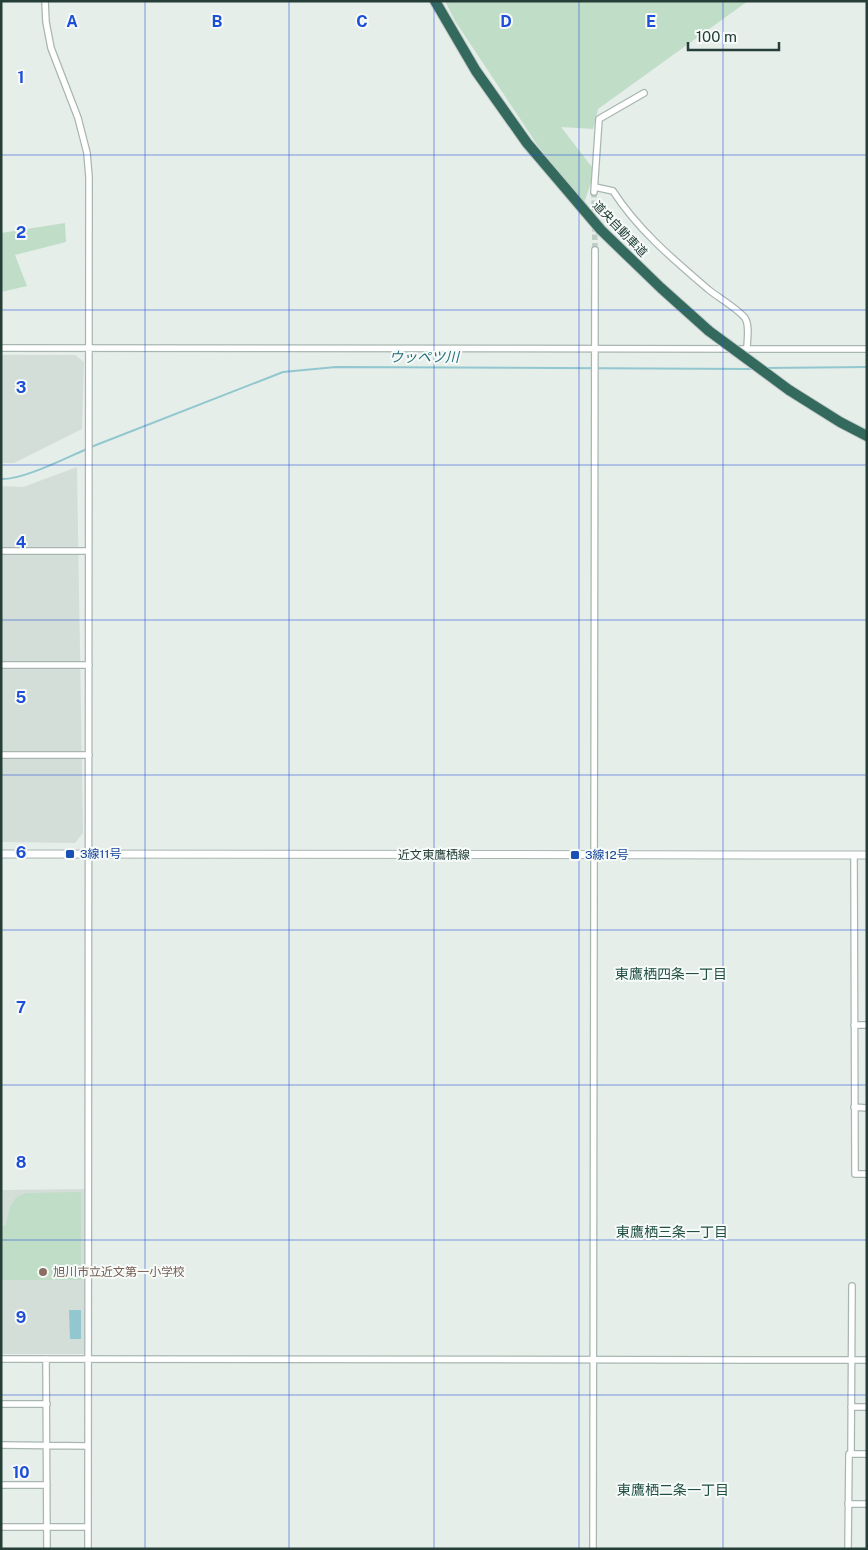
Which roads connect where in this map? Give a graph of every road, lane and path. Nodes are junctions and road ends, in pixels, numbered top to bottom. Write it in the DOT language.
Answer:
graph roads {
  1 [pos="45,1"];
  2 [pos="435,1"];
  3 [pos="644,94"];
  4 [pos="595,250"];
  5 [pos="1,348"];
  6 [pos="89,348"];
  7 [pos="747,348"];
  8 [pos="594,349"];
  9 [pos="867,349"];
  10 [pos="867,435"];
  11 [pos="1,551"];
  12 [pos="88,551"];
  13 [pos="1,665"];
  14 [pos="89,665"];
  15 [pos="1,755"];
  16 [pos="89,755"];
  17 [pos="1,854"];
  18 [pos="89,854"];
  19 [pos="594,856"];
  20 [pos="854,856"];
  21 [pos="867,856"];
  22 [pos="854,1025"];
  23 [pos="867,1025"];
  24 [pos="854,1107"];
  25 [pos="867,1108"];
  26 [pos="867,1174"];
  27 [pos="852,1286"];
  28 [pos="1,1359"];
  29 [pos="46,1359"];
  30 [pos="88,1360"];
  31 [pos="593,1360"];
  32 [pos="851,1360"];
  33 [pos="867,1360"];
  34 [pos="1,1404"];
  35 [pos="47,1404"];
  36 [pos="851,1407"];
  37 [pos="867,1407"];
  38 [pos="1,1445"];
  39 [pos="47,1445"];
  40 [pos="88,1446"];
  41 [pos="851,1454"];
  42 [pos="867,1454"];
  43 [pos="1,1485"];
  44 [pos="47,1485"];
  45 [pos="848,1504"];
  46 [pos="867,1504"];
  47 [pos="1,1527"];
  48 [pos="47,1527"];
  49 [pos="88,1527"];
  50 [pos="47,1549"];
  51 [pos="88,1549"];
  52 [pos="593,1549"];
  53 [pos="848,1549"];
  1 -- 6 [label="street"];
  2 -- 10 [label="highway, 道央自動車道, bridge"];
  3 -- 7 [label="street"];
  4 -- 8 [label="street"];
  5 -- 6 [label="street"];
  6 -- 8 [label="street"];
  6 -- 12 [label="street"];
  7 -- 8 [label="street"];
  7 -- 9 [label="street"];
  8 -- 19 [label="street"];
  11 -- 12 [label="street"];
  12 -- 14 [label="street"];
  13 -- 14 [label="street"];
  14 -- 16 [label="street"];
  15 -- 16 [label="street"];
  16 -- 18 [label="street"];
  17 -- 18 [label="street, 近文東鷹栖線"];
  18 -- 19 [label="street, 近文東鷹栖線"];
  18 -- 30 [label="street"];
  19 -- 20 [label="street, 近文東鷹栖線"];
  19 -- 31 [label="street"];
  20 -- 21 [label="street, 近文東鷹栖線"];
  20 -- 22 [label="street"];
  22 -- 23 [label="street"];
  22 -- 24 [label="street"];
  24 -- 25 [label="street"];
  24 -- 26 [label="street"];
  27 -- 32 [label="street"];
  28 -- 29 [label="street"];
  29 -- 30 [label="street"];
  29 -- 35 [label="street"];
  30 -- 31 [label="street"];
  30 -- 40 [label="street"];
  31 -- 32 [label="street"];
  31 -- 52 [label="street"];
  32 -- 33 [label="street"];
  32 -- 36 [label="street"];
  34 -- 35 [label="street"];
  35 -- 39 [label="street"];
  36 -- 37 [label="street"];
  36 -- 41 [label="street"];
  38 -- 39 [label="street"];
  39 -- 40 [label="street"];
  39 -- 44 [label="street"];
  40 -- 49 [label="street"];
  41 -- 42 [label="street"];
  41 -- 45 [label="street"];
  43 -- 44 [label="street"];
  44 -- 48 [label="street"];
  45 -- 46 [label="street"];
  45 -- 53 [label="street"];
  47 -- 48 [label="street"];
  48 -- 49 [label="street"];
  48 -- 50 [label="street"];
  49 -- 51 [label="street"];
}
